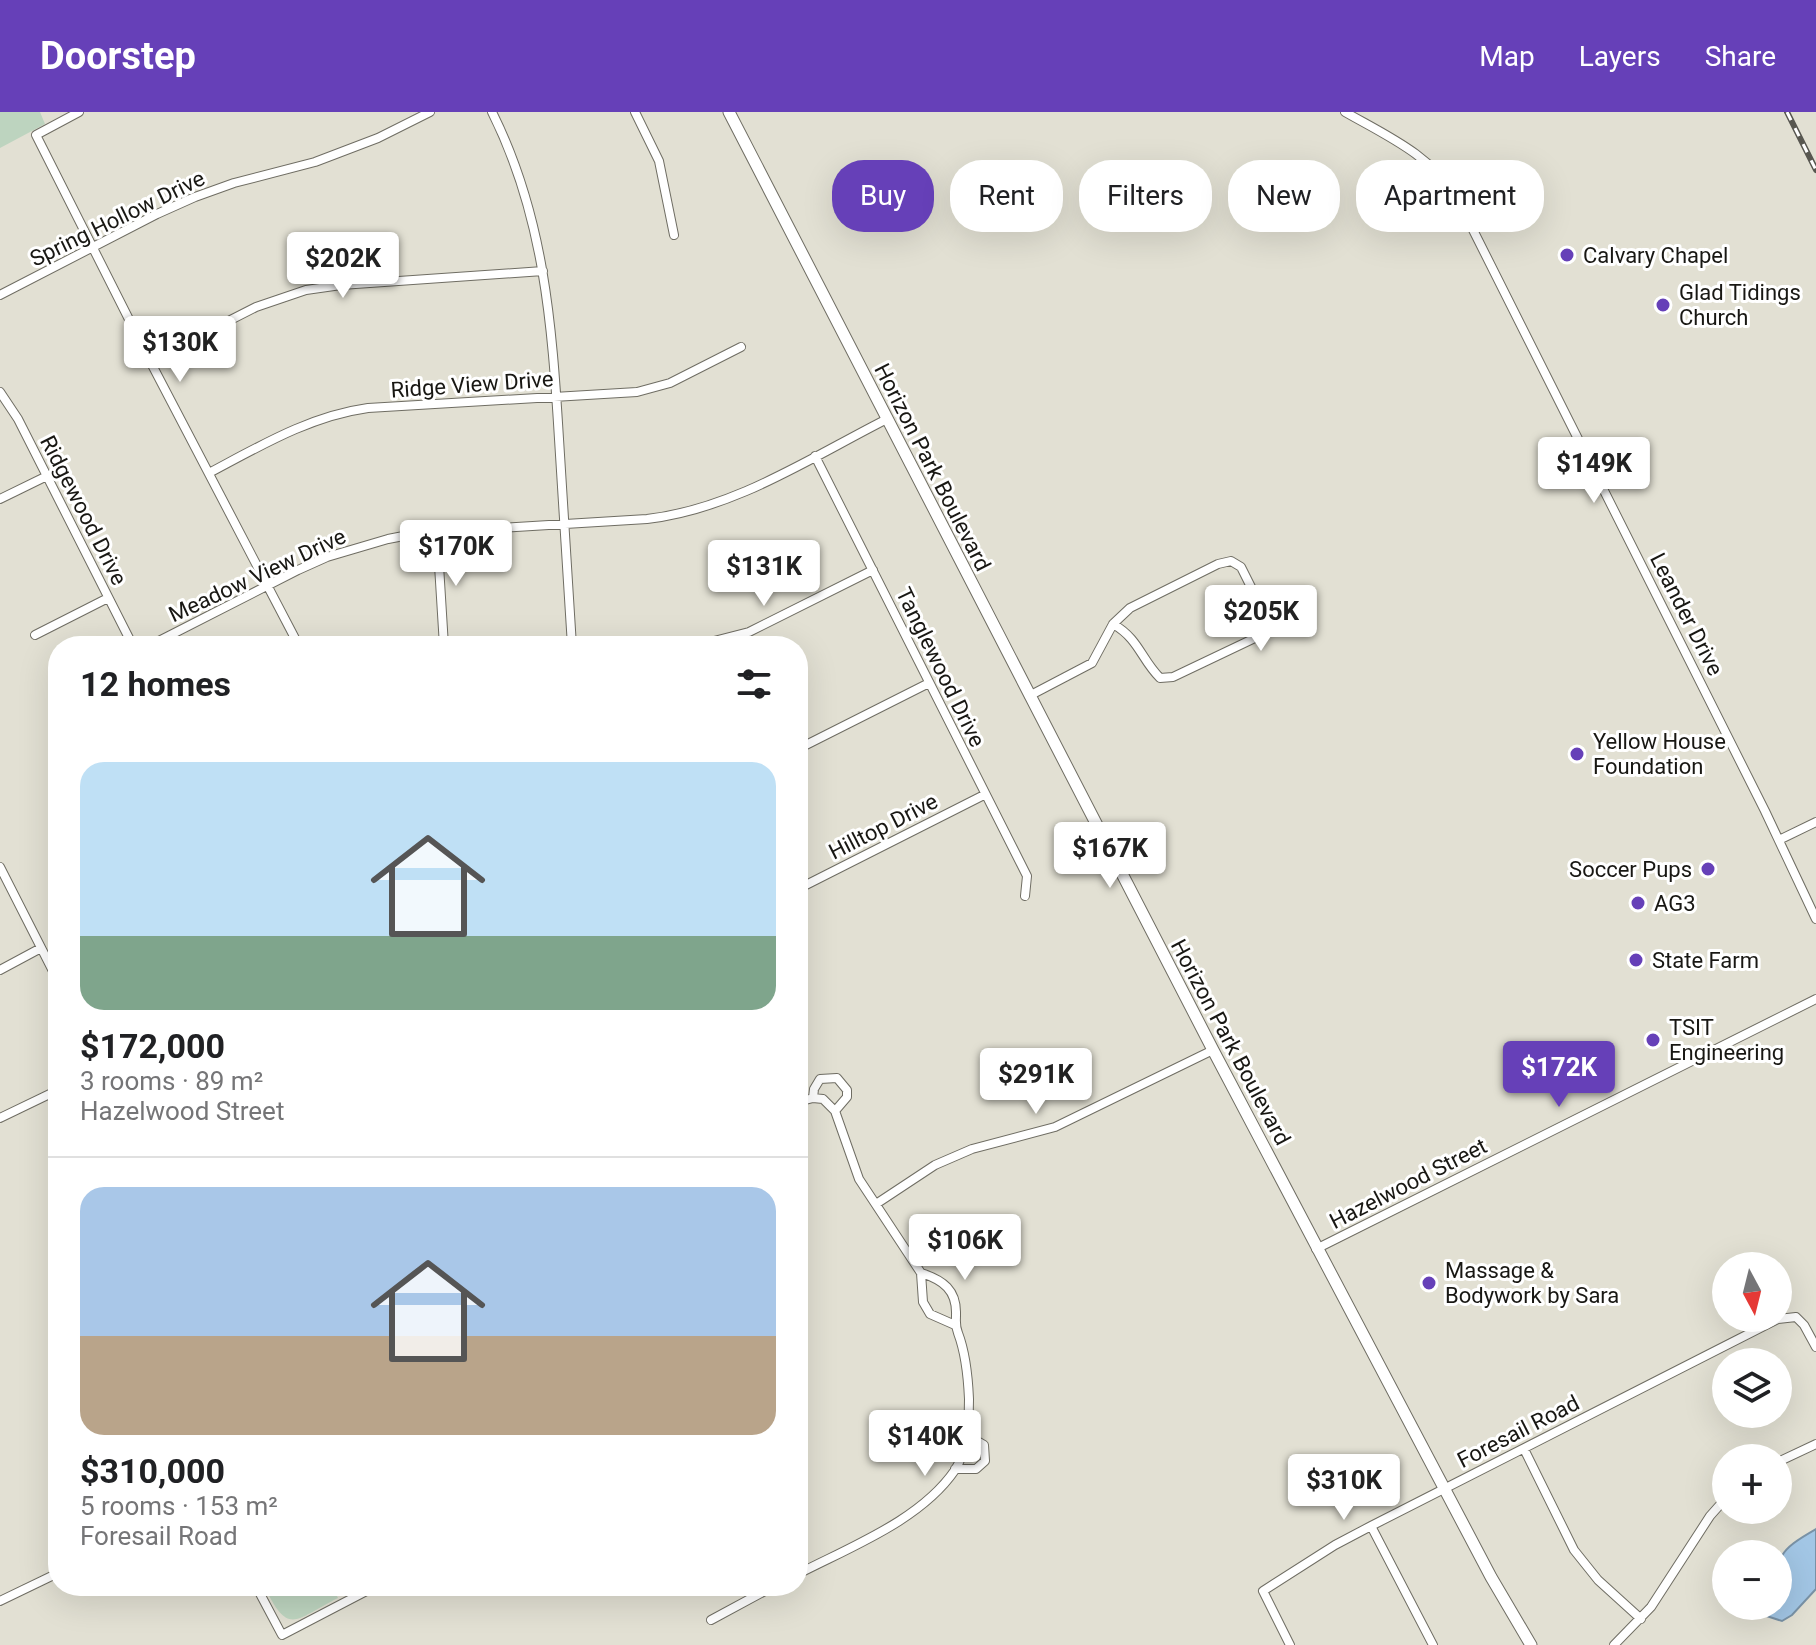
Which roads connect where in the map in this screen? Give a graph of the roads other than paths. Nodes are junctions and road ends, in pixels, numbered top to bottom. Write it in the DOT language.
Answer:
graph roads {
  1 [pos="79,112"];
  2 [pos="430,112"];
  3 [pos="492,112"];
  4 [pos="635,112"];
  5 [pos="729,112"];
  6 [pos="1345,112"];
  7 [pos="674,235"];
  8 [pos="92,248"];
  9 [pos="543,271"];
  10 [pos="0,295"];
  11 [pos="741,347"];
  12 [pos="150,361"];
  13 [pos="0,392"];
  14 [pos="556,396"];
  15 [pos="887,419"];
  16 [pos="815,456"];
  17 [pos="209,473"];
  18 [pos="47,476"];
  19 [pos="0,499"];
  20 [pos="564,525"];
  21 [pos="437,533"];
  22 [pos="873,570"];
  23 [pos="267,586"];
  24 [pos="108,598"];
  25 [pos="1113,624"];
  26 [pos="35,635"];
  27 [pos="128,636"];
  28 [pos="169,636"];
  29 [pos="294,636"];
  30 [pos="443,636"];
  31 [pos="571,636"];
  32 [pos="733,636"];
  33 [pos="929,683"];
  34 [pos="1029,696"];
  35 [pos="808,744"];
  36 [pos="984,795"];
  37 [pos="1816,822"];
  38 [pos="1779,840"];
  39 [pos="0,867"];
  40 [pos="808,884"];
  41 [pos="1025,896"];
  42 [pos="1816,919"];
  43 [pos="41,948"];
  44 [pos="48,962"];
  45 [pos="0,970"];
  46 [pos="1816,999"];
  47 [pos="1213,1050"];
  48 [pos="48,1095"];
  49 [pos="813,1098"];
  50 [pos="808,1099"];
  51 [pos="835,1111"];
  52 [pos="0,1118"];
  53 [pos="876,1204"];
  54 [pos="1316,1249"];
  55 [pos="921,1273"];
  56 [pos="955,1325"];
  57 [pos="1816,1347"];
  58 [pos="967,1435"];
  59 [pos="1816,1444"];
  60 [pos="1524,1449"];
  61 [pos="1792,1455"];
  62 [pos="955,1469"];
  63 [pos="1445,1488"];
  64 [pos="1712,1514"];
  65 [pos="1371,1526"];
  66 [pos="808,1569"];
  67 [pos="48,1578"];
  68 [pos="261,1596"];
  69 [pos="357,1596"];
  70 [pos="755,1596"];
  71 [pos="0,1601"];
  72 [pos="1641,1619"];
  73 [pos="711,1620"];
  74 [pos="1290,1645"];
  75 [pos="1433,1645"];
  76 [pos="1531,1645"];
  77 [pos="1614,1645"];
  1 -- 8 [label="street"];
  2 -- 8 [label="street, Spring Hollow Drive"];
  3 -- 9 [label="street"];
  4 -- 7 [label="street"];
  5 -- 15 [label="street, Horizon Park Boulevard"];
  6 -- 38 [label="street, Leander Drive"];
  8 -- 10 [label="street, Spring Hollow Drive"];
  8 -- 12 [label="street"];
  9 -- 12 [label="street"];
  9 -- 14 [label="street"];
  11 -- 14 [label="street, Ridge View Drive"];
  12 -- 17 [label="street"];
  13 -- 18 [label="street, Ridgewood Drive"];
  14 -- 17 [label="street, Ridge View Drive"];
  14 -- 20 [label="street"];
  15 -- 16 [label="street, Meadow View Drive"];
  15 -- 34 [label="street, Horizon Park Boulevard"];
  16 -- 20 [label="street, Meadow View Drive"];
  16 -- 22 [label="street, Tanglewood Drive"];
  17 -- 23 [label="street"];
  18 -- 19 [label="street"];
  18 -- 24 [label="street, Ridgewood Drive"];
  20 -- 21 [label="street, Meadow View Drive"];
  20 -- 31 [label="street"];
  21 -- 23 [label="street, Meadow View Drive"];
  21 -- 30 [label="street"];
  22 -- 32 [label="street"];
  22 -- 33 [label="street, Tanglewood Drive"];
  23 -- 28 [label="street, Meadow View Drive"];
  23 -- 29 [label="street"];
  24 -- 26 [label="street"];
  24 -- 27 [label="street, Ridgewood Drive"];
  25 -- 25 [label="street"];
  25 -- 34 [label="street"];
  33 -- 35 [label="street"];
  33 -- 36 [label="street, Tanglewood Drive"];
  34 -- 47 [label="street, Horizon Park Boulevard"];
  36 -- 40 [label="street, Hilltop Drive"];
  36 -- 41 [label="street, Tanglewood Drive"];
  37 -- 38 [label="street"];
  38 -- 42 [label="street, Leander Drive"];
  39 -- 43 [label="street"];
  43 -- 44 [label="street"];
  43 -- 45 [label="street"];
  46 -- 54 [label="street, Hazelwood Street"];
  47 -- 53 [label="street"];
  47 -- 54 [label="street, Horizon Park Boulevard"];
  48 -- 52 [label="street"];
  49 -- 50 [label="street"];
  49 -- 51 [label="street"];
  49 -- 51 [label="street"];
  51 -- 53 [label="street"];
  53 -- 55 [label="street"];
  54 -- 63 [label="street, Horizon Park Boulevard"];
  55 -- 56 [label="street"];
  55 -- 56 [label="street"];
  56 -- 58 [label="street"];
  57 -- 60 [label="street, Foresail Road"];
  58 -- 62 [label="street"];
  58 -- 62 [label="street"];
  59 -- 61 [label="street"];
  60 -- 63 [label="street, Foresail Road"];
  60 -- 72 [label="street"];
  62 -- 66 [label="street"];
  63 -- 65 [label="street, Foresail Road"];
  63 -- 76 [label="street, Horizon Park Boulevard"];
  64 -- 72 [label="street"];
  65 -- 74 [label="street, Foresail Road"];
  65 -- 75 [label="street"];
  67 -- 71 [label="street"];
  68 -- 69 [label="street"];
  70 -- 73 [label="street"];
  72 -- 77 [label="street"];
}
